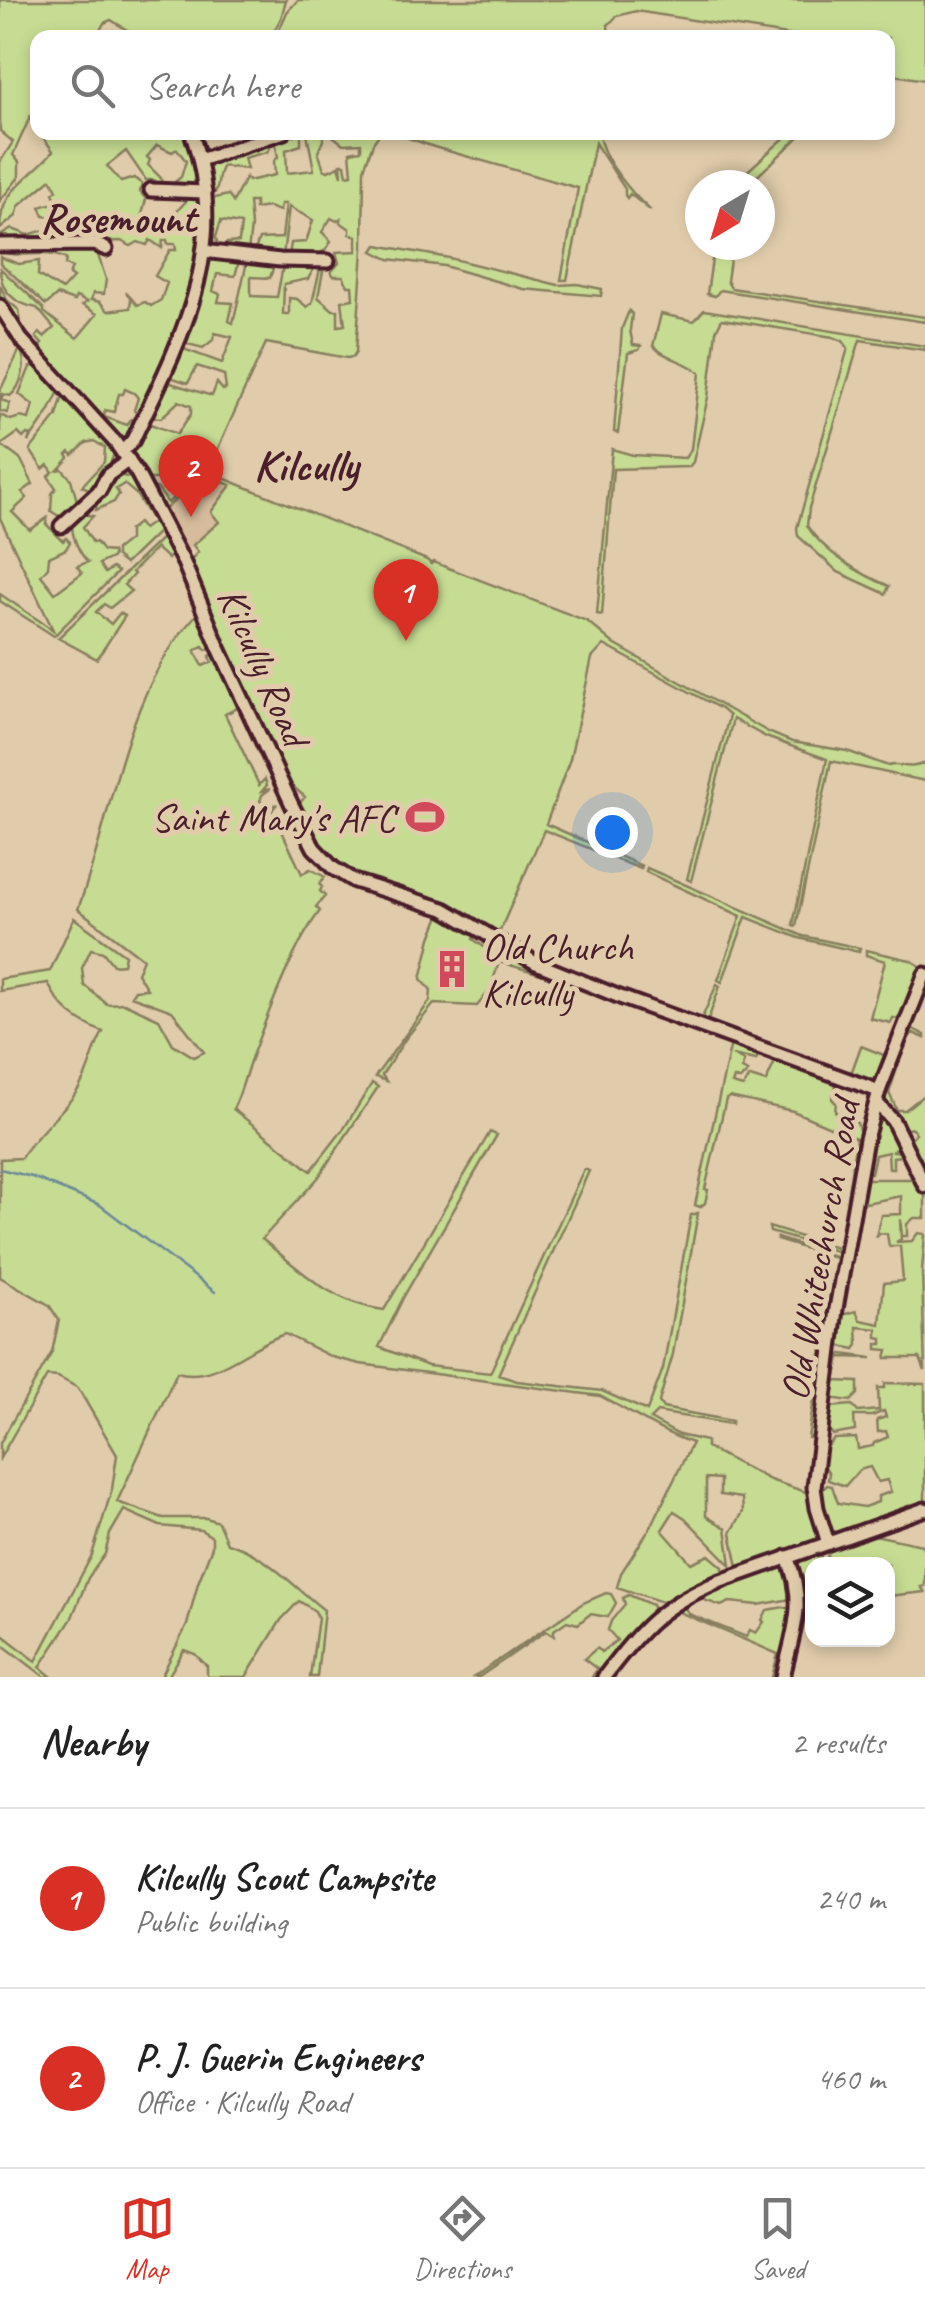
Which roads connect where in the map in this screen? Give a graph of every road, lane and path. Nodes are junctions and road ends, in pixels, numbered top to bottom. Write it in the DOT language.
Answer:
graph roads {
  1 [pos="194,140"];
  2 [pos="260,140"];
  3 [pos="200,160"];
  4 [pos="151,190"];
  5 [pos="205,192"];
  6 [pos="0,245"];
  7 [pos="106,249"];
  8 [pos="203,251"];
  9 [pos="328,261"];
  10 [pos="0,306"];
  11 [pos="126,456"];
  12 [pos="61,526"];
  13 [pos="925,974"];
  14 [pos="877,1096"];
  15 [pos="925,1186"];
  16 [pos="925,1509"];
  17 [pos="828,1542"];
  18 [pos="787,1557"];
  19 [pos="604,1677"];
  20 [pos="782,1677"];
  1 -- 3 [label="street"];
  2 -- 3 [label="street"];
  3 -- 5 [label="street"];
  4 -- 5 [label="street"];
  5 -- 8 [label="street"];
  6 -- 7 [label="street"];
  8 -- 9 [label="street"];
  8 -- 11 [label="street"];
  10 -- 11 [label="street, Kilcully Road"];
  11 -- 12 [label="street"];
  11 -- 14 [label="street, Kilcully Road"];
  13 -- 14 [label="street, Old Whitechurch Road"];
  14 -- 15 [label="street"];
  14 -- 17 [label="street, Old Whitechurch Road"];
  16 -- 17 [label="street"];
  17 -- 18 [label="street"];
  18 -- 19 [label="street"];
  18 -- 20 [label="street"];
}
